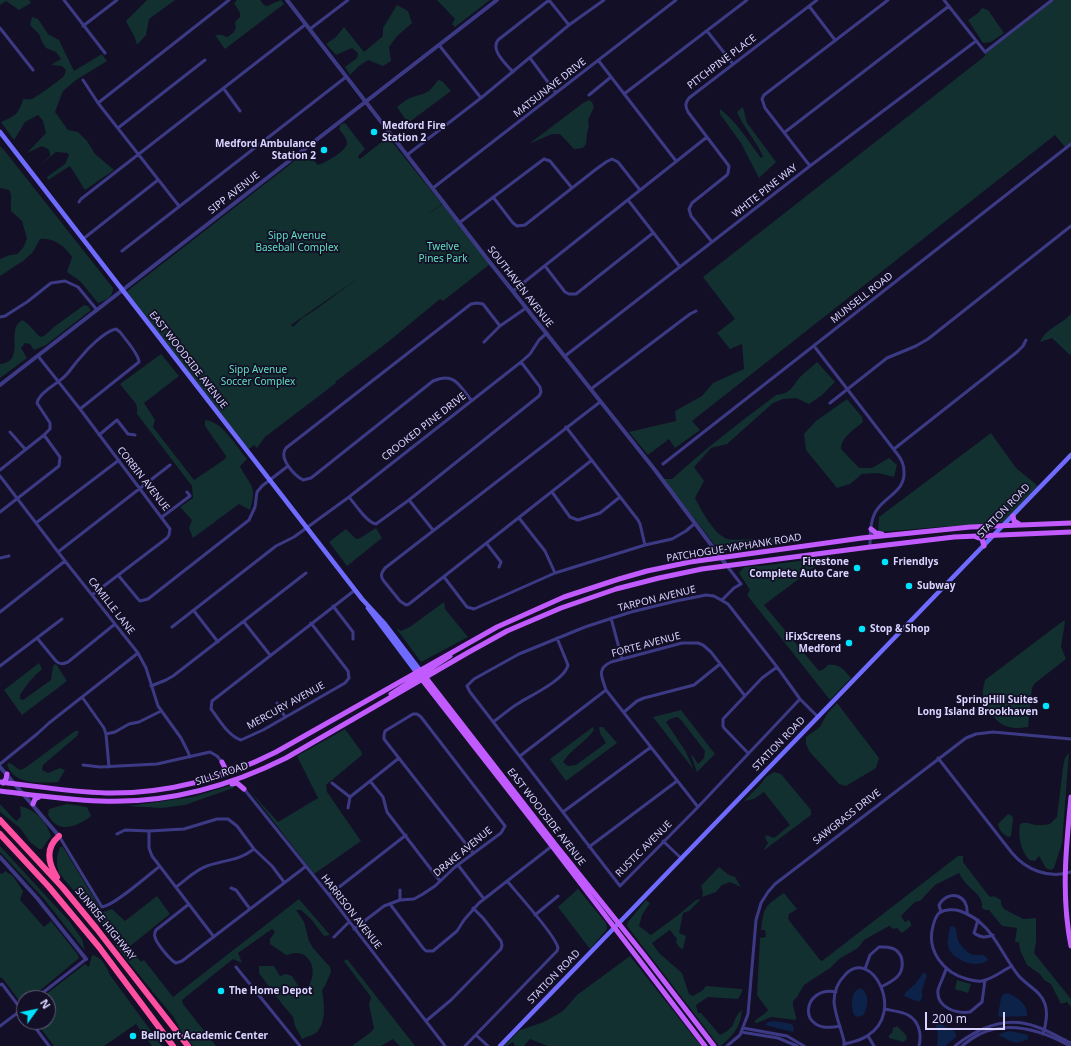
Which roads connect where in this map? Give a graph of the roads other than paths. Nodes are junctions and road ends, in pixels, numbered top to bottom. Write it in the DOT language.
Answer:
graph roads {
  1 [pos="64,0"];
  2 [pos="117,0"];
  3 [pos="230,0"];
  4 [pos="287,0"];
  5 [pos="348,0"];
  6 [pos="497,0"];
  7 [pos="549,0"];
  8 [pos="604,0"];
  9 [pos="676,0"];
  10 [pos="747,0"];
  11 [pos="817,0"];
  12 [pos="888,0"];
  13 [pos="1052,0"];
  14 [pos="946,1"];
  15 [pos="809,6"];
  16 [pos="948,6"];
  17 [pos="306,24"];
  18 [pos="83,26"];
  19 [pos="569,26"];
  20 [pos="0,28"];
  21 [pos="310,29"];
  22 [pos="707,31"];
  23 [pos="835,40"];
  24 [pos="976,41"];
  25 [pos="439,45"];
  26 [pos="106,54"];
  27 [pos="530,58"];
  28 [pos="205,60"];
  29 [pos="598,60"];
  30 [pos="733,64"];
  31 [pos="33,70"];
  32 [pos="513,72"];
  33 [pos="346,77"];
  34 [pos="611,77"];
  35 [pos="83,80"];
  36 [pos="224,89"];
  37 [pos="556,93"];
  38 [pos="624,94"];
  39 [pos="588,95"];
  40 [pos="481,98"];
  41 [pos="365,102"];
  42 [pos="98,103"];
  43 [pos="240,111"];
  44 [pos="118,128"];
  45 [pos="784,132"];
  46 [pos="1,135"];
  47 [pos="706,137"];
  48 [pos="1071,144"];
  49 [pos="138,154"];
  50 [pos="407,155"];
  51 [pos="676,161"];
  52 [pos="810,166"];
  53 [pos="158,180"];
  54 [pos="433,188"];
  55 [pos="572,188"];
  56 [pos="640,190"];
  57 [pos="493,197"];
  58 [pos="628,200"];
  59 [pos="79,202"];
  60 [pos="179,206"];
  61 [pos="460,223"];
  62 [pos="1071,226"];
  63 [pos="653,233"];
  64 [pos="83,239"];
  65 [pos="712,242"];
  66 [pos="122,251"];
  67 [pos="545,266"];
  68 [pos="680,266"];
  69 [pos="123,290"];
  70 [pos="513,291"];
  71 [pos="526,308"];
  72 [pos="97,310"];
  73 [pos="696,311"];
  74 [pos="0,316"];
  75 [pos="500,326"];
  76 [pos="547,334"];
  77 [pos="1026,340"];
  78 [pos="484,342"];
  79 [pos="814,346"];
  80 [pos="38,356"];
  81 [pos="565,356"];
  82 [pos="521,362"];
  83 [pos="58,382"];
  84 [pos="0,385"];
  85 [pos="591,389"];
  86 [pos="847,389"];
  87 [pos="471,400"];
  88 [pos="600,402"];
  89 [pos="830,403"];
  90 [pos="80,409"];
  91 [pos="566,427"];
  92 [pos="10,432"];
  93 [pos="44,435"];
  94 [pos="99,435"];
  95 [pos="135,435"];
  96 [pos="894,449"];
  97 [pos="25,450"];
  98 [pos="1071,455"];
  99 [pos="119,460"];
  100 [pos="592,460"];
  101 [pos="663,464"];
  102 [pos="170,466"];
  103 [pos="288,466"];
  104 [pos="0,470"];
  105 [pos="0,476"];
  106 [pos="270,480"];
  107 [pos="140,488"];
  108 [pos="186,492"];
  109 [pos="552,492"];
  110 [pos="349,497"];
  111 [pos="620,497"];
  112 [pos="17,499"];
  113 [pos="409,500"];
  114 [pos="0,512"];
  115 [pos="1012,516"];
  116 [pos="162,517"];
  117 [pos="519,518"];
  118 [pos="1071,523"];
  119 [pos="36,524"];
  120 [pos="694,524"];
  121 [pos="1022,525"];
  122 [pos="1003,526"];
  123 [pos="307,527"];
  124 [pos="871,529"];
  125 [pos="433,530"];
  126 [pos="1071,532"];
  127 [pos="893,535"];
  128 [pos="994,535"];
  129 [pos="965,537"];
  130 [pos="870,538"];
  131 [pos="487,544"];
  132 [pos="645,544"];
  133 [pos="984,546"];
  134 [pos="870,547"];
  135 [pos="58,552"];
  136 [pos="9,556"];
  137 [pos="0,558"];
  138 [pos="721,558"];
  139 [pos="65,562"];
  140 [pos="727,566"];
  141 [pos="499,567"];
  142 [pos="306,573"];
  143 [pos="555,573"];
  144 [pos="118,575"];
  145 [pos="444,577"];
  146 [pos="355,590"];
  147 [pos="92,595"];
  148 [pos="722,600"];
  149 [pos="333,606"];
  150 [pos="194,611"];
  151 [pos="0,612"];
  152 [pos="611,618"];
  153 [pos="62,619"];
  154 [pos="244,622"];
  155 [pos="311,623"];
  156 [pos="115,624"];
  157 [pos="172,628"];
  158 [pos="37,638"];
  159 [pos="557,638"];
  160 [pos="353,639"];
  161 [pos="218,642"];
  162 [pos="138,653"];
  163 [pos="270,655"];
  164 [pos="622,659"];
  165 [pos="720,664"];
  166 [pos="0,666"];
  167 [pos="777,667"];
  168 [pos="421,674"];
  169 [pos="151,686"];
  170 [pos="606,690"];
  171 [pos="470,692"];
  172 [pos="745,696"];
  173 [pos="82,697"];
  174 [pos="800,699"];
  175 [pos="277,703"];
  176 [pos="161,711"];
  177 [pos="624,712"];
  178 [pos="285,717"];
  179 [pos="818,717"];
  180 [pos="493,722"];
  181 [pos="106,734"];
  182 [pos="1071,739"];
  183 [pos="651,747"];
  184 [pos="748,753"];
  185 [pos="520,756"];
  186 [pos="190,757"];
  187 [pos="399,758"];
  188 [pos="938,758"];
  189 [pos="222,762"];
  190 [pos="0,765"];
  191 [pos="83,765"];
  192 [pos="250,765"];
  193 [pos="109,767"];
  194 [pos="260,770"];
  195 [pos="7,774"];
  196 [pos="370,781"];
  197 [pos="677,781"];
  198 [pos="2,782"];
  199 [pos="332,783"];
  200 [pos="15,784"];
  201 [pos="192,784"];
  202 [pos="48,788"];
  203 [pos="244,789"];
  204 [pos="203,790"];
  205 [pos="0,791"];
  206 [pos="24,794"];
  207 [pos="350,797"];
  208 [pos="1071,797"];
  209 [pos="58,798"];
  210 [pos="33,804"];
  211 [pos="698,807"];
  212 [pos="348,808"];
  213 [pos="563,812"];
  214 [pos="0,820"];
  215 [pos="148,831"];
  216 [pos="0,834"];
  217 [pos="117,834"];
  218 [pos="406,835"];
  219 [pos="59,836"];
  220 [pos="663,841"];
  221 [pos="554,845"];
  222 [pos="589,847"];
  223 [pos="254,849"];
  224 [pos="473,853"];
  225 [pos="0,857"];
  226 [pos="682,859"];
  227 [pos="458,865"];
  228 [pos="159,867"];
  229 [pos="305,867"];
  230 [pos="1071,872"];
  231 [pos="1064,874"];
  232 [pos="440,880"];
  233 [pos="284,882"];
  234 [pos="507,882"];
  235 [pos="63,888"];
  236 [pos="176,888"];
  237 [pos="231,888"];
  238 [pos="400,890"];
  239 [pos="329,895"];
  240 [pos="558,896"];
  241 [pos="484,899"];
  242 [pos="400,900"];
  243 [pos="189,904"];
  244 [pos="390,904"];
  245 [pos="250,908"];
  246 [pos="473,908"];
  247 [pos="941,912"];
  248 [pos="535,914"];
  249 [pos="967,914"];
  250 [pos="978,920"];
  251 [pos="349,922"];
  252 [pos="619,924"];
  253 [pos="354,929"];
  254 [pos="614,929"];
  255 [pos="993,935"];
  256 [pos="214,937"];
  257 [pos="334,937"];
  258 [pos="1071,946"];
  259 [pos="86,959"];
  260 [pos="1012,966"];
  261 [pos="236,967"];
  262 [pos="865,969"];
  263 [pos="946,969"];
  264 [pos="985,980"];
  265 [pos="1,984"];
  266 [pos="881,987"];
  267 [pos="46,990"];
  268 [pos="836,992"];
  269 [pos="136,997"];
  270 [pos="16,1001"];
  271 [pos="885,1009"];
  272 [pos="16,1014"];
  273 [pos="426,1021"];
  274 [pos="0,1026"];
  275 [pos="840,1026"];
  276 [pos="743,1028"];
  277 [pos="37,1030"];
  278 [pos="741,1032"];
  279 [pos="1044,1032"];
  280 [pos="476,1035"];
  281 [pos="783,1035"];
  282 [pos="868,1036"];
  283 [pos="782,1039"];
  284 [pos="1071,1043"];
  285 [pos="844,1045"];
  286 [pos="49,1046"];
  287 [pos="168,1046"];
  288 [pos="173,1046"];
  289 [pos="188,1046"];
  290 [pos="300,1046"];
  291 [pos="445,1046"];
  292 [pos="466,1046"];
  293 [pos="488,1046"];
  294 [pos="500,1046"];
  295 [pos="705,1046"];
  296 [pos="714,1046"];
  297 [pos="727,1046"];
  298 [pos="797,1046"];
  299 [pos="804,1046"];
  300 [pos="874,1046"];
  301 [pos="919,1046"];
  302 [pos="955,1046"];
  303 [pos="962,1046"];
  304 [pos="1070,1046"];
  1 -- 18 [label="street"];
  2 -- 18 [label="street"];
  3 -- 42 [label="street"];
  4 -- 17 [label="street, SOUTHAVEN AVENUE"];
  5 -- 21 [label="street"];
  6 -- 25 [label="street, SIPP AVENUE"];
  7 -- 19 [label="street"];
  7 -- 32 [label="street"];
  8 -- 19 [label="street"];
  9 -- 29 [label="street, MATSUNAYE DRIVE"];
  10 -- 22 [label="street"];
  11 -- 15 [label="street, PITCHPINE PLACE"];
  12 -- 23 [label="street"];
  13 -- 24 [label="street"];
  14 -- 16 [label="street"];
  15 -- 23 [label="street"];
  15 -- 30 [label="street, PITCHPINE PLACE"];
  16 -- 24 [label="street"];
  16 -- 45 [label="street"];
  17 -- 21 [label="street, SOUTHAVEN AVENUE"];
  17 -- 36 [label="street"];
  18 -- 26 [label="street"];
  19 -- 27 [label="street"];
  20 -- 31 [label="street"];
  21 -- 33 [label="street, SOUTHAVEN AVENUE"];
  22 -- 30 [label="street"];
  22 -- 38 [label="street"];
  23 -- 45 [label="street"];
  24 -- 52 [label="street, WHITE PINE WAY"];
  25 -- 40 [label="street"];
  25 -- 41 [label="street, SIPP AVENUE"];
  27 -- 32 [label="street"];
  27 -- 37 [label="street"];
  28 -- 44 [label="street"];
  29 -- 34 [label="street"];
  29 -- 37 [label="street, MATSUNAYE DRIVE"];
  30 -- 47 [label="street, PITCHPINE PLACE"];
  32 -- 40 [label="street"];
  33 -- 41 [label="street, SOUTHAVEN AVENUE"];
  33 -- 60 [label="street"];
  34 -- 38 [label="street"];
  34 -- 39 [label="street"];
  35 -- 42 [label="street"];
  36 -- 43 [label="street"];
  36 -- 49 [label="street"];
  37 -- 54 [label="street, MATSUNAYE DRIVE"];
  38 -- 51 [label="street"];
  40 -- 50 [label="street"];
  41 -- 50 [label="street, SOUTHAVEN AVENUE"];
  41 -- 69 [label="street, SIPP AVENUE"];
  42 -- 44 [label="street"];
  44 -- 49 [label="street"];
  45 -- 52 [label="street"];
  46 -- 64 [label="main road, EAST WOODSIDE AVENUE"];
  47 -- 51 [label="street"];
  47 -- 65 [label="street, PITCHPINE PLACE"];
  48 -- 79 [label="street, MUNSELL ROAD"];
  49 -- 53 [label="street"];
  49 -- 59 [label="street"];
  50 -- 54 [label="street, SOUTHAVEN AVENUE"];
  51 -- 56 [label="street"];
  52 -- 65 [label="street, WHITE PINE WAY"];
  53 -- 60 [label="street"];
  53 -- 64 [label="street"];
  54 -- 61 [label="street, SOUTHAVEN AVENUE"];
  55 -- 56 [label="street"];
  55 -- 57 [label="street"];
  55 -- 57 [label="street"];
  56 -- 58 [label="street"];
  57 -- 61 [label="street"];
  58 -- 63 [label="street"];
  58 -- 67 [label="street"];
  60 -- 66 [label="street"];
  61 -- 70 [label="street, SOUTHAVEN AVENUE"];
  62 -- 86 [label="street"];
  63 -- 67 [label="street"];
  63 -- 68 [label="street"];
  64 -- 69 [label="main road, EAST WOODSIDE AVENUE"];
  65 -- 68 [label="street, WHITE PINE WAY"];
  67 -- 70 [label="street"];
  68 -- 81 [label="street, WHITE PINE WAY"];
  69 -- 72 [label="street, SIPP AVENUE"];
  69 -- 106 [label="main road, EAST WOODSIDE AVENUE"];
  70 -- 71 [label="street, SOUTHAVEN AVENUE"];
  71 -- 75 [label="street"];
  71 -- 76 [label="street, SOUTHAVEN AVENUE"];
  72 -- 74 [label="street"];
  72 -- 80 [label="street, SIPP AVENUE"];
  73 -- 85 [label="street"];
  75 -- 78 [label="street"];
  75 -- 103 [label="street"];
  76 -- 81 [label="street, SOUTHAVEN AVENUE"];
  76 -- 82 [label="street, CROOKED PINE DRIVE"];
  77 -- 96 [label="street"];
  79 -- 86 [label="street"];
  79 -- 101 [label="street, MUNSELL ROAD"];
  80 -- 83 [label="street, CORBIN AVENUE"];
  80 -- 84 [label="street, SIPP AVENUE"];
  81 -- 85 [label="street, SOUTHAVEN AVENUE"];
  82 -- 87 [label="street, CROOKED PINE DRIVE"];
  82 -- 113 [label="street"];
  83 -- 90 [label="street, CORBIN AVENUE"];
  83 -- 90 [label="street"];
  83 -- 93 [label="street"];
  85 -- 88 [label="street, SOUTHAVEN AVENUE"];
  86 -- 89 [label="street"];
  86 -- 96 [label="street"];
  87 -- 103 [label="street"];
  87 -- 110 [label="street, CROOKED PINE DRIVE"];
  88 -- 91 [label="street"];
  88 -- 120 [label="street, SOUTHAVEN AVENUE"];
  90 -- 94 [label="street, CORBIN AVENUE"];
  91 -- 100 [label="street"];
  91 -- 125 [label="street"];
  92 -- 97 [label="street"];
  93 -- 97 [label="street"];
  93 -- 112 [label="street"];
  94 -- 95 [label="street"];
  94 -- 99 [label="street, CORBIN AVENUE"];
  96 -- 124 [label="street"];
  97 -- 104 [label="street"];
  98 -- 115 [label="main road, STATION ROAD"];
  99 -- 107 [label="street, CORBIN AVENUE"];
  99 -- 119 [label="street"];
  100 -- 109 [label="street"];
  100 -- 111 [label="street"];
  102 -- 107 [label="street"];
  103 -- 106 [label="street"];
  105 -- 112 [label="street, CAMILLE LANE"];
  106 -- 123 [label="main road, EAST WOODSIDE AVENUE"];
  106 -- 144 [label="street"];
  107 -- 116 [label="street, CORBIN AVENUE"];
  107 -- 135 [label="street"];
  108 -- 116 [label="street"];
  109 -- 111 [label="street"];
  109 -- 117 [label="street"];
  110 -- 113 [label="street"];
  110 -- 123 [label="street, CROOKED PINE DRIVE"];
  111 -- 132 [label="street"];
  112 -- 114 [label="street"];
  112 -- 119 [label="street, CAMILLE LANE"];
  113 -- 125 [label="street"];
  115 -- 121 [label="main road"];
  115 -- 122 [label="main road, STATION ROAD"];
  116 -- 144 [label="street, CORBIN AVENUE"];
  117 -- 131 [label="street"];
  117 -- 143 [label="street"];
  118 -- 121 [label="main road, PATCHOGUE-YAPHANK ROAD"];
  119 -- 135 [label="street, CAMILLE LANE"];
  120 -- 132 [label="street"];
  120 -- 138 [label="street, SOUTHAVEN AVENUE"];
  121 -- 122 [label="main road, PATCHOGUE-YAPHANK ROAD"];
  122 -- 127 [label="main road, PATCHOGUE-YAPHANK ROAD"];
  122 -- 128 [label="main road, STATION ROAD"];
  123 -- 146 [label="main road, EAST WOODSIDE AVENUE"];
  123 -- 150 [label="street, CROOKED PINE DRIVE"];
  124 -- 127 [label="main road"];
  124 -- 130 [label="street"];
  125 -- 145 [label="street"];
  126 -- 128 [label="main road"];
  127 -- 130 [label="main road, PATCHOGUE-YAPHANK ROAD"];
  128 -- 129 [label="main road"];
  128 -- 133 [label="main road, STATION ROAD"];
  129 -- 133 [label="main road"];
  129 -- 134 [label="main road, PATCHOGUE-YAPHANK ROAD"];
  130 -- 134 [label="street"];
  130 -- 138 [label="main road, PATCHOGUE-YAPHANK ROAD"];
  131 -- 141 [label="street"];
  131 -- 145 [label="street"];
  132 -- 143 [label="street"];
  133 -- 179 [label="main road, STATION ROAD"];
  134 -- 140 [label="main road, PATCHOGUE-YAPHANK ROAD"];
  135 -- 139 [label="street, CAMILLE LANE"];
  136 -- 137 [label="street"];
  138 -- 140 [label="street, SOUTHAVEN AVENUE"];
  138 -- 168 [label="main road, PATCHOGUE-YAPHANK ROAD"];
  139 -- 147 [label="street, CAMILLE LANE"];
  139 -- 151 [label="street"];
  140 -- 148 [label="street, SOUTHAVEN AVENUE"];
  140 -- 168 [label="main road, PATCHOGUE-YAPHANK ROAD"];
  142 -- 154 [label="street"];
  143 -- 145 [label="street"];
  144 -- 147 [label="street, CORBIN AVENUE"];
  146 -- 149 [label="street, MERCURY AVENUE"];
  146 -- 168 [label="main road, EAST WOODSIDE AVENUE"];
  147 -- 156 [label="street, CAMILLE LANE"];
  148 -- 152 [label="street, TARPON AVENUE"];
  148 -- 167 [label="street"];
  149 -- 155 [label="street, MERCURY AVENUE"];
  149 -- 160 [label="street"];
  150 -- 157 [label="street, CROOKED PINE DRIVE"];
  150 -- 161 [label="street"];
  152 -- 159 [label="street, TARPON AVENUE"];
  152 -- 164 [label="street"];
  153 -- 158 [label="street"];
  154 -- 161 [label="street"];
  154 -- 163 [label="street"];
  155 -- 163 [label="street, MERCURY AVENUE"];
  155 -- 178 [label="street, MERCURY AVENUE"];
  156 -- 158 [label="street"];
  156 -- 162 [label="street, CAMILLE LANE"];
  158 -- 166 [label="street"];
  159 -- 171 [label="street, TARPON AVENUE"];
  159 -- 180 [label="street"];
  161 -- 169 [label="street"];
  162 -- 169 [label="street, CAMILLE LANE"];
  162 -- 173 [label="street"];
  163 -- 178 [label="street, MERCURY AVENUE"];
  164 -- 165 [label="street, FORTE AVENUE"];
  164 -- 170 [label="street, FORTE AVENUE"];
  165 -- 172 [label="street, FORTE AVENUE"];
  165 -- 177 [label="street"];
  167 -- 172 [label="street"];
  167 -- 174 [label="street"];
  168 -- 192 [label="main road, SILLS ROAD"];
  168 -- 194 [label="main road, SILLS ROAD"];
  168 -- 221 [label="main road, EAST WOODSIDE AVENUE"];
  169 -- 176 [label="street, CAMILLE LANE"];
  170 -- 177 [label="street, FORTE AVENUE"];
  170 -- 185 [label="street"];
  171 -- 180 [label="street, RUSTIC AVENUE"];
  172 -- 184 [label="street"];
  173 -- 181 [label="street"];
  173 -- 190 [label="street"];
  174 -- 179 [label="street"];
  174 -- 184 [label="street, RUSTIC AVENUE"];
  175 -- 178 [label="street"];
  176 -- 181 [label="street"];
  176 -- 186 [label="street, CAMILLE LANE"];
  177 -- 183 [label="street, FORTE AVENUE"];
  179 -- 226 [label="main road, STATION ROAD"];
  180 -- 185 [label="street, RUSTIC AVENUE"];
  181 -- 193 [label="street"];
  182 -- 188 [label="street, SAWGRASS DRIVE"];
  183 -- 197 [label="street, FORTE AVENUE"];
  183 -- 213 [label="street"];
  184 -- 211 [label="street, RUSTIC AVENUE"];
  185 -- 213 [label="street, RUSTIC AVENUE"];
  186 -- 189 [label="street"];
  186 -- 193 [label="street"];
  187 -- 196 [label="street"];
  187 -- 224 [label="street"];
  187 -- 224 [label="street, DRAKE AVENUE"];
  188 -- 231 [label="street"];
  188 -- 276 [label="street, SAWGRASS DRIVE"];
  189 -- 192 [label="main road"];
  189 -- 201 [label="main road"];
  190 -- 195 [label="street"];
  191 -- 193 [label="street"];
  192 -- 201 [label="main road, SILLS ROAD"];
  194 -- 203 [label="main road"];
  194 -- 204 [label="main road, SILLS ROAD"];
  195 -- 198 [label="main road"];
  195 -- 200 [label="street"];
  196 -- 207 [label="street"];
  196 -- 218 [label="street"];
  197 -- 211 [label="street, FORTE AVENUE"];
  197 -- 222 [label="street"];
  198 -- 200 [label="main road, SILLS ROAD"];
  199 -- 207 [label="street"];
  200 -- 202 [label="main road, SILLS ROAD"];
  200 -- 205 [label="main road"];
  200 -- 206 [label="street"];
  201 -- 202 [label="main road, SILLS ROAD"];
  202 -- 206 [label="main road"];
  203 -- 204 [label="main road"];
  203 -- 229 [label="street, HARRISON AVENUE"];
  204 -- 209 [label="main road, SILLS ROAD"];
  205 -- 206 [label="main road, SILLS ROAD"];
  206 -- 209 [label="main road, SILLS ROAD"];
  206 -- 210 [label="street"];
  207 -- 212 [label="street"];
  208 -- 231 [label="main road"];
  209 -- 210 [label="main road"];
  210 -- 219 [label="street"];
  211 -- 220 [label="street, RUSTIC AVENUE"];
  213 -- 222 [label="street, RUSTIC AVENUE"];
  214 -- 235 [label="highway, SUNRISE HIGHWAY"];
  215 -- 217 [label="street"];
  215 -- 223 [label="street"];
  215 -- 228 [label="street"];
  216 -- 269 [label="highway, SUNRISE HIGHWAY"];
  218 -- 232 [label="street"];
  218 -- 239 [label="street"];
  219 -- 228 [label="street"];
  219 -- 235 [label="highway"];
  220 -- 222 [label="street, RUSTIC AVENUE"];
  220 -- 226 [label="street"];
  221 -- 234 [label="street"];
  221 -- 252 [label="main road, EAST WOODSIDE AVENUE"];
  221 -- 254 [label="main road, EAST WOODSIDE AVENUE"];
  223 -- 233 [label="street"];
  223 -- 236 [label="street"];
  224 -- 227 [label="street, DRAKE AVENUE"];
  225 -- 259 [label="street"];
  226 -- 252 [label="main road, STATION ROAD"];
  227 -- 232 [label="street, DRAKE AVENUE"];
  227 -- 241 [label="street"];
  228 -- 236 [label="street"];
  229 -- 233 [label="street"];
  229 -- 239 [label="street, HARRISON AVENUE"];
  230 -- 231 [label="street"];
  231 -- 258 [label="main road"];
  232 -- 242 [label="street, DRAKE AVENUE"];
  233 -- 245 [label="street"];
  234 -- 241 [label="street"];
  234 -- 248 [label="street"];
  235 -- 289 [label="highway, SUNRISE HIGHWAY"];
  236 -- 243 [label="street"];
  237 -- 245 [label="street"];
  238 -- 242 [label="street"];
  239 -- 251 [label="street, HARRISON AVENUE"];
  240 -- 248 [label="street"];
  241 -- 246 [label="street"];
  242 -- 244 [label="street, DRAKE AVENUE"];
  243 -- 256 [label="street"];
  243 -- 256 [label="street"];
  244 -- 246 [label="street"];
  244 -- 253 [label="street, DRAKE AVENUE"];
  245 -- 256 [label="street"];
  246 -- 273 [label="street"];
  247 -- 249 [label="street"];
  247 -- 249 [label="street"];
  247 -- 263 [label="street"];
  248 -- 280 [label="street"];
  249 -- 250 [label="street"];
  250 -- 255 [label="street"];
  250 -- 255 [label="street"];
  251 -- 253 [label="street, HARRISON AVENUE"];
  251 -- 257 [label="street"];
  252 -- 254 [label="main road, STATION ROAD"];
  252 -- 296 [label="main road, EAST WOODSIDE AVENUE"];
  253 -- 273 [label="street, HARRISON AVENUE"];
  254 -- 294 [label="main road, STATION ROAD"];
  254 -- 295 [label="main road, EAST WOODSIDE AVENUE"];
  255 -- 260 [label="street"];
  259 -- 267 [label="street"];
  260 -- 264 [label="street"];
  260 -- 279 [label="street"];
  261 -- 290 [label="street"];
  262 -- 266 [label="street"];
  262 -- 266 [label="street"];
  262 -- 268 [label="street"];
  263 -- 264 [label="street"];
  263 -- 264 [label="street"];
  265 -- 270 [label="street"];
  266 -- 271 [label="street"];
  268 -- 275 [label="street"];
  268 -- 275 [label="street"];
  269 -- 287 [label="highway"];
  269 -- 288 [label="highway, SUNRISE HIGHWAY"];
  271 -- 282 [label="street"];
  271 -- 301 [label="street"];
  272 -- 274 [label="street"];
  273 -- 291 [label="street, HARRISON AVENUE"];
  275 -- 285 [label="street"];
  276 -- 278 [label="street, SAWGRASS DRIVE"];
  276 -- 281 [label="street"];
  277 -- 286 [label="street"];
  278 -- 283 [label="street"];
  278 -- 297 [label="street, SAWGRASS DRIVE"];
  279 -- 284 [label="street"];
  279 -- 302 [label="street"];
  279 -- 303 [label="street"];
  279 -- 304 [label="street"];
  280 -- 292 [label="street"];
  280 -- 293 [label="street"];
  281 -- 283 [label="street"];
  281 -- 299 [label="street"];
  282 -- 285 [label="street"];
  282 -- 300 [label="street"];
  283 -- 298 [label="street"];
}
